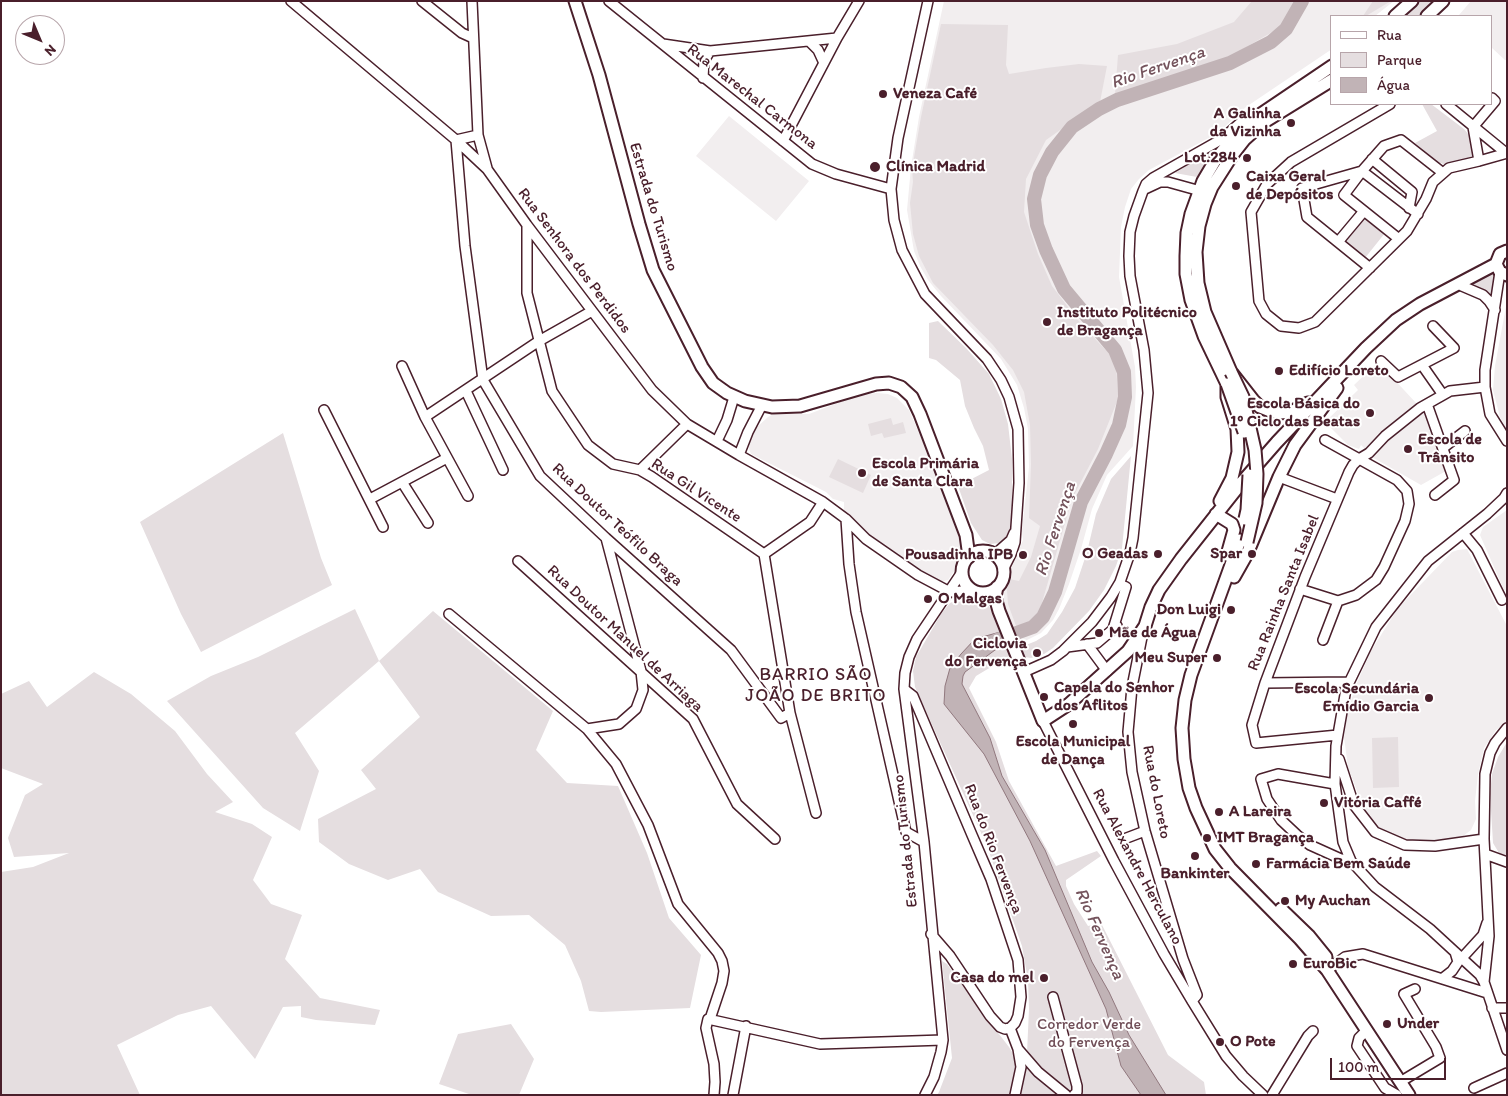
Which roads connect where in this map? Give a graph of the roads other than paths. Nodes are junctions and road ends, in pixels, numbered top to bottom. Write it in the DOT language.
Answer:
graph roads {
  1 [pos="291,1"];
  2 [pos="422,1"];
  3 [pos="472,1"];
  4 [pos="575,1"];
  5 [pos="609,1"];
  6 [pos="859,1"];
  7 [pos="928,1"];
  8 [pos="1412,1"];
  9 [pos="1443,1"];
  10 [pos="1396,15"];
  11 [pos="1428,15"];
  12 [pos="473,38"];
  13 [pos="837,38"];
  14 [pos="809,41"];
  15 [pos="660,43"];
  16 [pos="710,51"];
  17 [pos="824,63"];
  18 [pos="1330,67"];
  19 [pos="703,78"];
  20 [pos="1330,81"];
  21 [pos="1388,105"];
  22 [pos="1447,105"];
  23 [pos="1492,105"];
  24 [pos="1258,116"];
  25 [pos="1474,127"];
  26 [pos="478,135"];
  27 [pos="456,140"];
  28 [pos="783,141"];
  29 [pos="1507,153"];
  30 [pos="1372,159"];
  31 [pos="1480,161"];
  32 [pos="487,169"];
  33 [pos="1362,171"];
  34 [pos="1443,173"];
  35 [pos="1186,187"];
  36 [pos="1212,187"];
  37 [pos="890,189"];
  38 [pos="1143,191"];
  39 [pos="1199,191"];
  40 [pos="1194,204"];
  41 [pos="1409,208"];
  42 [pos="1364,211"];
  43 [pos="1418,214"];
  44 [pos="527,225"];
  45 [pos="1399,239"];
  46 [pos="1338,242"];
  47 [pos="1507,251"];
  48 [pos="1370,268"];
  49 [pos="1502,272"];
  50 [pos="1462,286"];
  51 [pos="1495,310"];
  52 [pos="592,311"];
  53 [pos="1433,326"];
  54 [pos="539,341"];
  55 [pos="1381,361"];
  56 [pos="1422,365"];
  57 [pos="402,366"];
  58 [pos="1231,372"];
  59 [pos="1348,373"];
  60 [pos="483,380"];
  61 [pos="1227,384"];
  62 [pos="1332,386"];
  63 [pos="1485,388"];
  64 [pos="466,391"];
  65 [pos="1443,395"];
  66 [pos="734,397"];
  67 [pos="1427,404"];
  68 [pos="762,405"];
  69 [pos="324,410"];
  70 [pos="426,417"];
  71 [pos="687,424"];
  72 [pos="1465,431"];
  73 [pos="1325,440"];
  74 [pos="717,441"];
  75 [pos="1507,441"];
  76 [pos="1443,448"];
  77 [pos="739,455"];
  78 [pos="447,458"];
  79 [pos="1359,460"];
  80 [pos="503,470"];
  81 [pos="640,470"];
  82 [pos="1279,477"];
  83 [pos="402,482"];
  84 [pos="1507,493"];
  85 [pos="1435,495"];
  86 [pos="468,496"];
  87 [pos="1337,499"];
  88 [pos="370,500"];
  89 [pos="823,502"];
  90 [pos="1507,503"];
  91 [pos="1216,514"];
  92 [pos="1487,514"];
  93 [pos="846,519"];
  94 [pos="428,524"];
  95 [pos="383,527"];
  96 [pos="1016,531"];
  97 [pos="1464,532"];
  98 [pos="966,535"];
  99 [pos="606,538"];
  100 [pos="1244,541"];
  101 [pos="989,553"];
  102 [pos="764,554"];
  103 [pos="969,557"];
  104 [pos="518,561"];
  105 [pos="1003,570"];
  106 [pos="962,572"];
  107 [pos="1234,576"];
  108 [pos="1119,584"];
  109 [pos="1224,586"];
  110 [pos="997,587"];
  111 [pos="1300,589"];
  112 [pos="976,591"];
  113 [pos="950,592"];
  114 [pos="1502,600"];
  115 [pos="1338,601"];
  116 [pos="999,611"];
  117 [pos="449,614"];
  118 [pos="1145,626"];
  119 [pos="1323,640"];
  120 [pos="1087,644"];
  121 [pos="1067,647"];
  122 [pos="641,671"];
  123 [pos="1107,671"];
  124 [pos="1024,672"];
  125 [pos="1349,682"];
  126 [pos="1264,683"];
  127 [pos="904,688"];
  128 [pos="790,713"];
  129 [pos="1043,721"];
  130 [pos="1507,728"];
  131 [pos="588,729"];
  132 [pos="1338,735"];
  133 [pos="1336,746"];
  134 [pos="1335,784"];
  135 [pos="816,813"];
  136 [pos="1146,831"];
  137 [pos="775,838"];
  138 [pos="1124,839"];
  139 [pos="1484,839"];
  140 [pos="924,842"];
  141 [pos="1485,854"];
  142 [pos="1351,861"];
  143 [pos="1507,862"];
  144 [pos="1488,921"];
  145 [pos="932,934"];
  146 [pos="1459,955"];
  147 [pos="1330,968"];
  148 [pos="1443,978"];
  149 [pos="1482,979"];
  150 [pos="1415,989"];
  151 [pos="1487,993"];
  152 [pos="1053,997"];
  153 [pos="1192,1002"];
  154 [pos="1492,1008"];
  155 [pos="1507,1008"];
  156 [pos="710,1019"];
  157 [pos="746,1026"];
  158 [pos="1010,1028"];
  159 [pos="1367,1030"];
  160 [pos="1312,1031"];
  161 [pos="942,1040"];
  162 [pos="1018,1049"];
  163 [pos="1507,1050"];
  164 [pos="1507,1073"];
  165 [pos="1403,1080"];
  166 [pos="1474,1088"];
  167 [pos="1407,1094"];
  168 [pos="714,1095"];
  169 [pos="733,1095"];
  170 [pos="925,1095"];
  171 [pos="1015,1095"];
  172 [pos="1066,1095"];
  173 [pos="1074,1095"];
  174 [pos="1263,1095"];
  175 [pos="1272,1095"];
  1 -- 27 [label="street, Rua Senhora dos Perdidos"];
  2 -- 12 [label="street"];
  3 -- 12 [label="street"];
  4 -- 66 [label="main road, Estrada do Turismo"];
  5 -- 15 [label="street, Rua Marechal Carmona"];
  6 -- 13 [label="street"];
  7 -- 37 [label="street"];
  8 -- 10 [label="main road"];
  9 -- 11 [label="main road"];
  12 -- 26 [label="street"];
  13 -- 14 [label="street"];
  13 -- 17 [label="street"];
  14 -- 16 [label="street"];
  14 -- 17 [label="street"];
  15 -- 16 [label="street"];
  15 -- 19 [label="street, Rua Marechal Carmona"];
  16 -- 19 [label="street"];
  17 -- 28 [label="street"];
  18 -- 24 [label="main road"];
  19 -- 28 [label="street, Rua Marechal Carmona"];
  20 -- 36 [label="main road"];
  21 -- 48 [label="street"];
  22 -- 25 [label="street"];
  23 -- 25 [label="street"];
  24 -- 38 [label="street"];
  24 -- 39 [label="main road"];
  25 -- 29 [label="street"];
  25 -- 31 [label="street"];
  26 -- 27 [label="street"];
  26 -- 32 [label="street"];
  27 -- 32 [label="street, Rua Senhora dos Perdidos"];
  27 -- 60 [label="street, Rua Doutor Teófilo Braga"];
  28 -- 37 [label="street, Rua Marechal Carmona"];
  29 -- 31 [label="street"];
  30 -- 33 [label="street"];
  30 -- 34 [label="street"];
  30 -- 41 [label="street"];
  31 -- 34 [label="street"];
  32 -- 44 [label="street, Rua Senhora dos Perdidos"];
  33 -- 41 [label="street"];
  33 -- 42 [label="street"];
  33 -- 46 [label="street"];
  34 -- 43 [label="street"];
  35 -- 38 [label="street"];
  35 -- 39 [label="street"];
  35 -- 40 [label="street"];
  36 -- 39 [label="street"];
  36 -- 58 [label="main road"];
  37 -- 96 [label="street"];
  38 -- 108 [label="street"];
  39 -- 40 [label="main road"];
  40 -- 61 [label="main road"];
  41 -- 43 [label="street"];
  42 -- 45 [label="street"];
  42 -- 46 [label="street"];
  43 -- 45 [label="street"];
  44 -- 52 [label="street, Rua Senhora dos Perdidos"];
  44 -- 54 [label="street, Rua Gil Vicente"];
  45 -- 48 [label="street"];
  46 -- 48 [label="street"];
  47 -- 49 [label="main road"];
  49 -- 50 [label="main road"];
  49 -- 51 [label="street"];
  49 -- 62 [label="main road"];
  50 -- 51 [label="street"];
  50 -- 59 [label="main road"];
  51 -- 63 [label="street"];
  52 -- 54 [label="street"];
  52 -- 71 [label="street, Rua Senhora dos Perdidos"];
  53 -- 56 [label="street"];
  54 -- 60 [label="street"];
  54 -- 81 [label="street, Rua Gil Vicente"];
  55 -- 56 [label="street"];
  56 -- 65 [label="street"];
  57 -- 70 [label="street"];
  58 -- 62 [label="main road"];
  58 -- 100 [label="main road, bridge"];
  59 -- 82 [label="main road"];
  59 -- 91 [label="main road"];
  60 -- 64 [label="street"];
  60 -- 99 [label="street, Rua Doutor Teófilo Braga"];
  61 -- 91 [label="main road"];
  61 -- 100 [label="main road, bridge"];
  62 -- 91 [label="main road"];
  63 -- 65 [label="street, Rua Rainha Santa Isabel"];
  63 -- 75 [label="street"];
  64 -- 70 [label="street"];
  64 -- 80 [label="street"];
  65 -- 67 [label="street, Rua Rainha Santa Isabel"];
  66 -- 68 [label="main road, Estrada do Turismo"];
  66 -- 74 [label="street"];
  67 -- 76 [label="street"];
  67 -- 79 [label="street, Rua Rainha Santa Isabel"];
  68 -- 77 [label="street"];
  68 -- 98 [label="main road, Estrada do Turismo"];
  69 -- 88 [label="street"];
  70 -- 78 [label="street"];
  71 -- 74 [label="street, Rua Senhora dos Perdidos"];
  71 -- 81 [label="street"];
  72 -- 76 [label="street"];
  73 -- 79 [label="street"];
  74 -- 77 [label="street, Rua Senhora dos Perdidos"];
  76 -- 85 [label="street"];
  77 -- 89 [label="street, Rua Senhora dos Perdidos"];
  78 -- 83 [label="street"];
  78 -- 86 [label="street"];
  79 -- 87 [label="street, Rua Rainha Santa Isabel"];
  79 -- 115 [label="street"];
  81 -- 102 [label="street, Rua Gil Vicente"];
  82 -- 87 [label="street"];
  82 -- 107 [label="main road"];
  83 -- 88 [label="street"];
  83 -- 94 [label="street"];
  84 -- 92 [label="street"];
  87 -- 111 [label="street, Rua Rainha Santa Isabel"];
  88 -- 95 [label="street"];
  89 -- 93 [label="street, Rua Senhora dos Perdidos"];
  89 -- 102 [label="street"];
  90 -- 92 [label="street"];
  91 -- 109 [label="main road"];
  91 -- 118 [label="main road, Rua do Loreto"];
  92 -- 97 [label="street"];
  93 -- 113 [label="street, Rua Senhora dos Perdidos"];
  93 -- 140 [label="street"];
  96 -- 101 [label="street"];
  96 -- 105 [label="street"];
  97 -- 114 [label="street"];
  97 -- 125 [label="street"];
  98 -- 101 [label="main road, Estrada do Turismo"];
  98 -- 103 [label="main road, Estrada do Turismo"];
  99 -- 122 [label="street"];
  99 -- 128 [label="street, Rua Doutor Teófilo Braga"];
  100 -- 107 [label="main road"];
  100 -- 109 [label="main road"];
  101 -- 103 [label="main road"];
  101 -- 105 [label="main road"];
  102 -- 128 [label="street"];
  103 -- 106 [label="main road"];
  104 -- 122 [label="street, Rua Doutor Manuel de Arriaga"];
  105 -- 110 [label="main road"];
  106 -- 112 [label="main road"];
  106 -- 113 [label="street, Estrada do Turismo"];
  107 -- 147 [label="main road"];
  108 -- 120 [label="street"];
  108 -- 121 [label="street"];
  109 -- 147 [label="main road"];
  110 -- 112 [label="main road"];
  110 -- 116 [label="main road, Rua Alexandre Herculano"];
  111 -- 115 [label="street"];
  111 -- 126 [label="street, Rua Rainha Santa Isabel"];
  112 -- 113 [label="street"];
  112 -- 116 [label="main road, Rua Alexandre Herculano"];
  113 -- 127 [label="street, Estrada do Turismo"];
  115 -- 119 [label="street"];
  116 -- 124 [label="main road, Rua Alexandre Herculano"];
  117 -- 131 [label="street"];
  118 -- 123 [label="main road"];
  118 -- 136 [label="street, Rua do Loreto"];
  120 -- 121 [label="street"];
  120 -- 123 [label="street"];
  121 -- 124 [label="street"];
  122 -- 131 [label="street"];
  122 -- 137 [label="street, Rua Doutor Manuel de Arriaga"];
  123 -- 129 [label="main road"];
  124 -- 129 [label="main road, Rua Alexandre Herculano"];
  125 -- 126 [label="street"];
  125 -- 132 [label="street"];
  126 -- 132 [label="street, Rua Rainha Santa Isabel"];
  127 -- 140 [label="street, Estrada do Turismo"];
  127 -- 158 [label="street, Rua do Rio Fervença"];
  128 -- 135 [label="street"];
  129 -- 153 [label="street, Rua Alexandre Herculano"];
  130 -- 139 [label="street"];
  131 -- 156 [label="street"];
  132 -- 133 [label="street"];
  133 -- 134 [label="street"];
  133 -- 139 [label="street"];
  134 -- 142 [label="street"];
  134 -- 142 [label="street"];
  136 -- 138 [label="street"];
  136 -- 153 [label="street, Rua do Loreto"];
  139 -- 141 [label="street"];
  140 -- 145 [label="street, Estrada do Turismo"];
  141 -- 143 [label="street"];
  141 -- 144 [label="street"];
  142 -- 146 [label="street"];
  144 -- 146 [label="street"];
  144 -- 149 [label="street"];
  145 -- 158 [label="street"];
  145 -- 161 [label="street, Estrada do Turismo"];
  146 -- 148 [label="street"];
  146 -- 149 [label="street"];
  147 -- 148 [label="street"];
  147 -- 159 [label="main road"];
  147 -- 165 [label="main road"];
  148 -- 151 [label="street"];
  149 -- 151 [label="street"];
  150 -- 165 [label="street"];
  151 -- 154 [label="street"];
  152 -- 173 [label="street"];
  153 -- 174 [label="street, Rua Alexandre Herculano"];
  154 -- 155 [label="street"];
  154 -- 163 [label="street"];
  156 -- 157 [label="street"];
  156 -- 168 [label="street"];
  157 -- 161 [label="street"];
  157 -- 169 [label="street"];
  158 -- 162 [label="street"];
  159 -- 165 [label="main road"];
  159 -- 167 [label="street"];
  160 -- 175 [label="street"];
  161 -- 170 [label="street, Estrada do Turismo"];
  162 -- 171 [label="street"];
  162 -- 172 [label="street"];
  164 -- 166 [label="street"];
  165 -- 167 [label="main road"];
}
